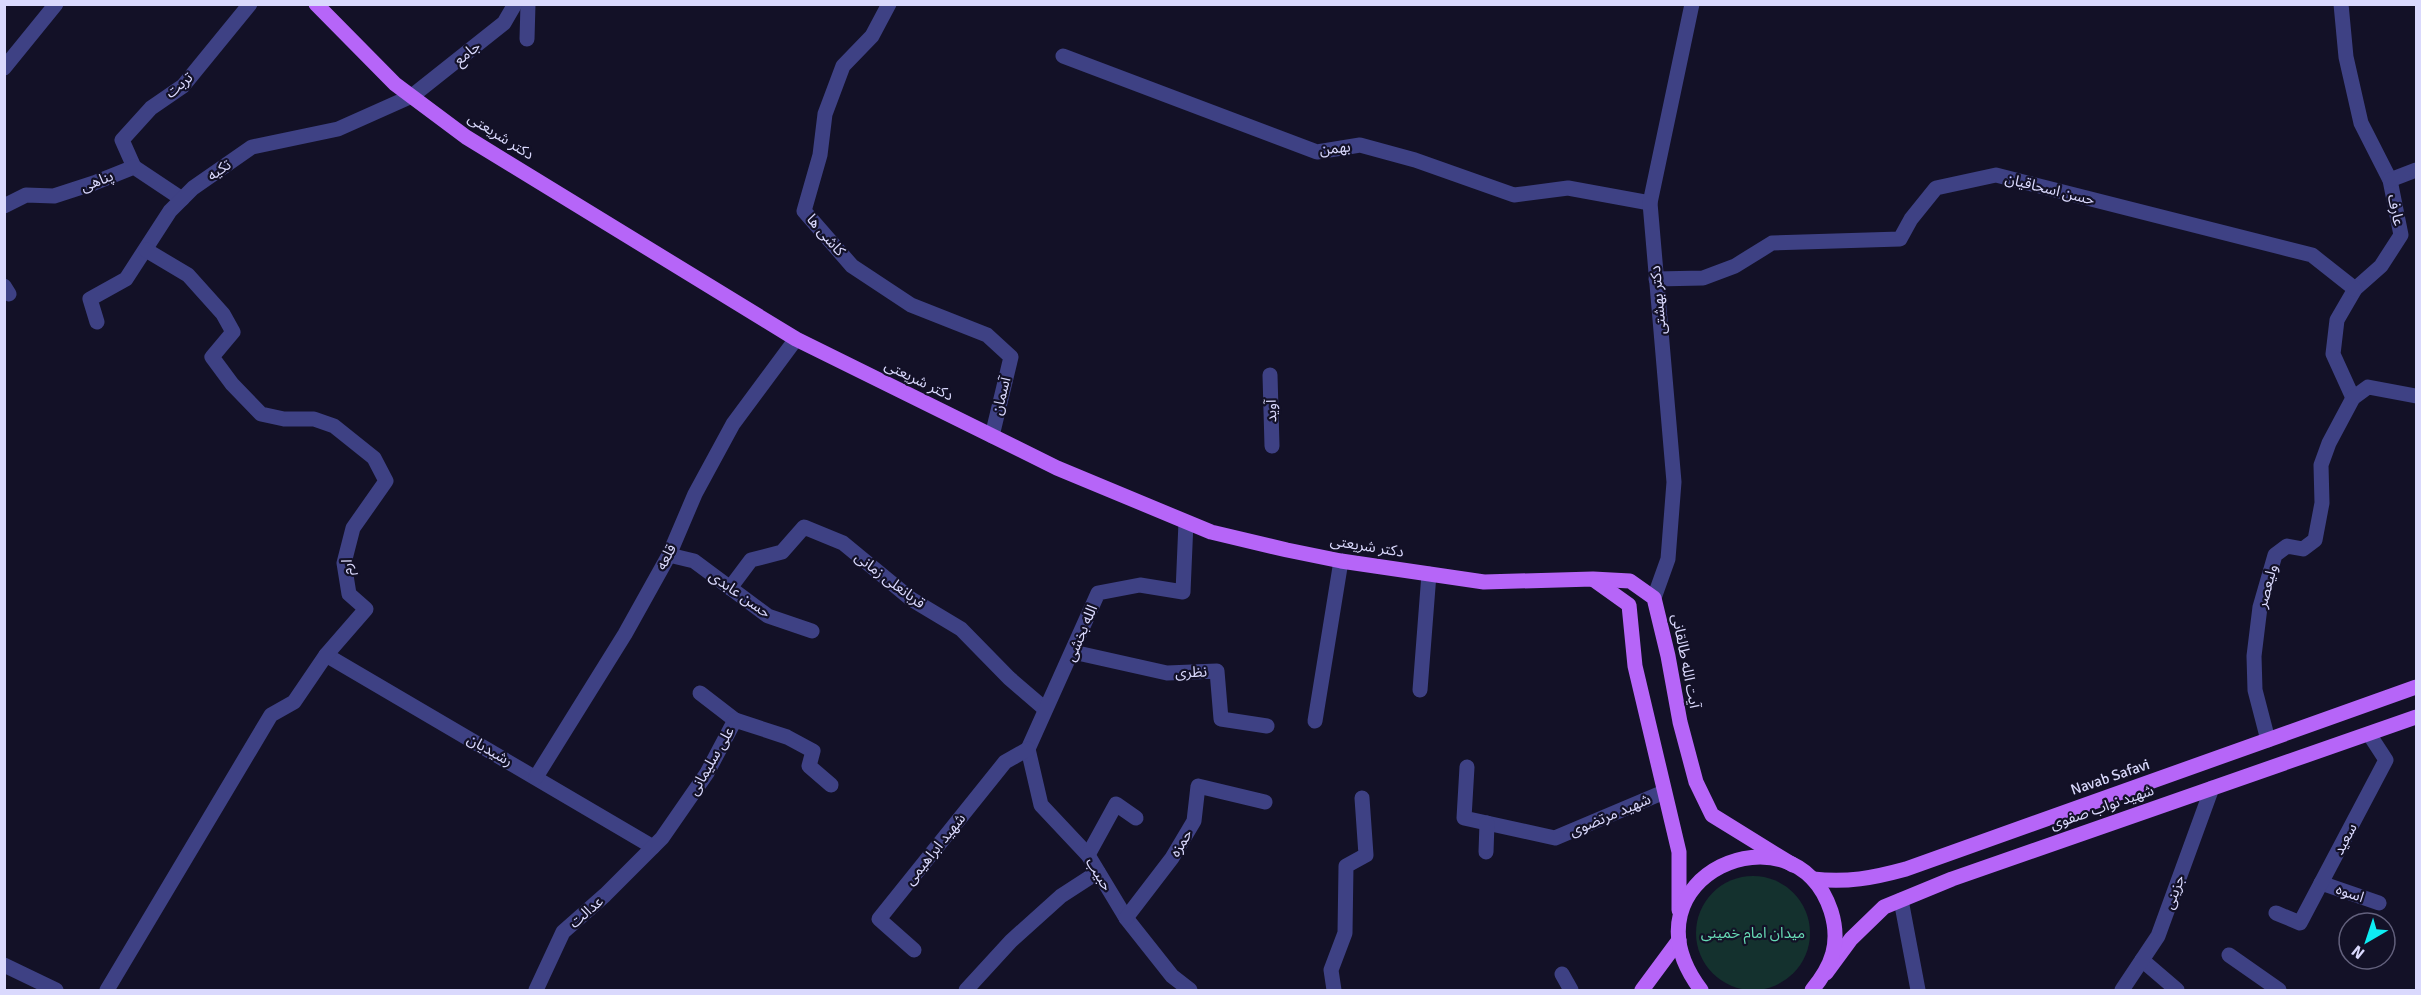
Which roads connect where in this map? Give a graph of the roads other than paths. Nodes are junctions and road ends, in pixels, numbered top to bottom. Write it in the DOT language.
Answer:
graph roads {
  1 [pos="56,4"];
  2 [pos="250,4"];
  3 [pos="316,4"];
  4 [pos="515,4"];
  5 [pos="528,4"];
  6 [pos="889,4"];
  7 [pos="1692,4"];
  8 [pos="2341,4"];
  9 [pos="527,39"];
  10 [pos="1063,56"];
  11 [pos="4,68"];
  12 [pos="412,96"];
  13 [pos="134,167"];
  14 [pos="2416,170"];
  15 [pos="2390,180"];
  16 [pos="182,199"];
  17 [pos="1650,203"];
  18 [pos="4,206"];
  19 [pos="146,250"];
  20 [pos="1656,279"];
  21 [pos="2355,289"];
  22 [pos="97,322"];
  23 [pos="796,339"];
  24 [pos="1011,357"];
  25 [pos="1270,375"];
  26 [pos="2416,396"];
  27 [pos="2353,398"];
  28 [pos="992,436"];
  29 [pos="1272,446"];
  30 [pos="1186,522"];
  31 [pos="669,555"];
  32 [pos="1341,561"];
  33 [pos="1429,574"];
  34 [pos="1593,579"];
  35 [pos="730,588"];
  36 [pos="1654,598"];
  37 [pos="812,631"];
  38 [pos="1073,652"];
  39 [pos="326,655"];
  40 [pos="2416,687"];
  41 [pos="1420,690"];
  42 [pos="700,693"];
  43 [pos="1045,710"];
  44 [pos="2416,717"];
  45 [pos="735,720"];
  46 [pos="1316,721"];
  47 [pos="1267,726"];
  48 [pos="2369,734"];
  49 [pos="2268,740"];
  50 [pos="1028,749"];
  51 [pos="1467,767"];
  52 [pos="536,777"];
  53 [pos="831,785"];
  54 [pos="2212,788"];
  55 [pos="1664,792"];
  56 [pos="1362,798"];
  57 [pos="1265,802"];
  58 [pos="1136,818"];
  59 [pos="1487,823"];
  60 [pos="653,847"];
  61 [pos="1486,852"];
  62 [pos="1088,855"];
  63 [pos="1793,865"];
  64 [pos="1098,872"];
  65 [pos="1813,879"];
  66 [pos="2321,884"];
  67 [pos="1901,900"];
  68 [pos="2379,903"];
  69 [pos="2276,913"];
  70 [pos="1125,918"];
  71 [pos="1679,933"];
  72 [pos="914,950"];
  73 [pos="2229,955"];
  74 [pos="2142,960"];
  75 [pos="4,965"];
  76 [pos="1826,973"];
  77 [pos="1563,974"];
  78 [pos="2258,984"];
  79 [pos="56,990"];
  80 [pos="108,990"];
  81 [pos="536,990"];
  82 [pos="966,990"];
  83 [pos="1190,990"];
  84 [pos="1334,990"];
  85 [pos="1571,990"];
  86 [pos="1642,990"];
  87 [pos="1701,990"];
  88 [pos="1812,990"];
  89 [pos="1918,990"];
  90 [pos="2122,990"];
  91 [pos="2176,990"];
  92 [pos="2279,990"];
  1 -- 11 [label="street"];
  2 -- 13 [label="street, تربت"];
  3 -- 12 [label="main road, دکتر شریعتی"];
  4 -- 12 [label="street, جامع"];
  5 -- 9 [label="street"];
  6 -- 24 [label="street, کاشی ها"];
  7 -- 17 [label="street, دکتر بهشتی"];
  8 -- 15 [label="street, عارف"];
  10 -- 17 [label="street, بهمن"];
  12 -- 16 [label="street, تکیه"];
  12 -- 23 [label="main road, دکتر شریعتی"];
  13 -- 16 [label="street, پناهی"];
  13 -- 18 [label="street, پناهی"];
  14 -- 15 [label="street"];
  15 -- 21 [label="street, عارف"];
  16 -- 19 [label="street, تکیه"];
  17 -- 20 [label="street, دکتر بهشتی"];
  19 -- 22 [label="street, تکیه"];
  19 -- 39 [label="street, ارم"];
  20 -- 21 [label="street, حسن اسحاقیان"];
  20 -- 36 [label="street, دکتر بهشتی"];
  21 -- 27 [label="street, عارف"];
  23 -- 28 [label="main road, دکتر شریعتی"];
  23 -- 31 [label="street, قلعه"];
  24 -- 28 [label="street, آسمان"];
  25 -- 29 [label="street, آوید"];
  26 -- 27 [label="street"];
  27 -- 49 [label="street, ولیعصر"];
  28 -- 30 [label="main road, دکتر شریعتی"];
  30 -- 32 [label="main road, دکتر شریعتی"];
  30 -- 38 [label="street, الله بخشی"];
  31 -- 35 [label="street, حسن عابدی"];
  31 -- 52 [label="street, قلعه"];
  32 -- 33 [label="main road, دکتر شریعتی"];
  32 -- 46 [label="street"];
  33 -- 34 [label="main road, دکتر شریعتی"];
  33 -- 41 [label="street"];
  34 -- 36 [label="main road, آیت الله طالقانی"];
  34 -- 55 [label="main road"];
  35 -- 37 [label="street, حسن عابدی"];
  35 -- 43 [label="street, قربانعلی زمانی"];
  36 -- 63 [label="main road, آیت الله طالقانی"];
  38 -- 43 [label="street, الله بخشی"];
  38 -- 47 [label="street, نظری"];
  39 -- 52 [label="street, رشیدیان"];
  39 -- 80 [label="street, ارم"];
  40 -- 49 [label="main road, Navab Safavi"];
  42 -- 45 [label="street"];
  43 -- 50 [label="street, الله بخشی"];
  44 -- 48 [label="main road, شهید نواب صفوی"];
  45 -- 53 [label="street, علی سلیمانی"];
  45 -- 60 [label="street, علی سلیمانی"];
  48 -- 54 [label="main road, شهید نواب صفوی"];
  48 -- 66 [label="street, سعید"];
  49 -- 65 [label="main road, Navab Safavi"];
  50 -- 62 [label="street, حبیب"];
  50 -- 72 [label="street, شهید ابراهیمی"];
  51 -- 59 [label="street, شهید مرتضوی"];
  52 -- 60 [label="street, رشیدیان"];
  54 -- 67 [label="main road, شهید نواب صفوی"];
  54 -- 74 [label="street, جزینی"];
  55 -- 59 [label="street, شهید مرتضوی"];
  55 -- 71 [label="main road"];
  56 -- 84 [label="street"];
  57 -- 70 [label="street, حمزه"];
  58 -- 62 [label="street"];
  59 -- 61 [label="street"];
  60 -- 81 [label="street, عدالت"];
  62 -- 64 [label="street, حبیب"];
  63 -- 65 [label="main road, آیت الله طالقانی"];
  63 -- 71 [label="main road"];
  64 -- 70 [label="street, حبیب"];
  64 -- 82 [label="street"];
  65 -- 76 [label="main road"];
  66 -- 68 [label="street, اسوه"];
  66 -- 69 [label="street, سعید"];
  67 -- 76 [label="main road, شهید نواب صفوی"];
  67 -- 89 [label="street"];
  70 -- 83 [label="street, حبیب"];
  71 -- 86 [label="main road"];
  71 -- 87 [label="main road"];
  73 -- 78 [label="street"];
  74 -- 90 [label="street, جزینی"];
  74 -- 91 [label="street"];
  75 -- 79 [label="street"];
  76 -- 88 [label="main road, شهید نواب صفوی"];
  77 -- 85 [label="street"];
  78 -- 92 [label="street"];
}
